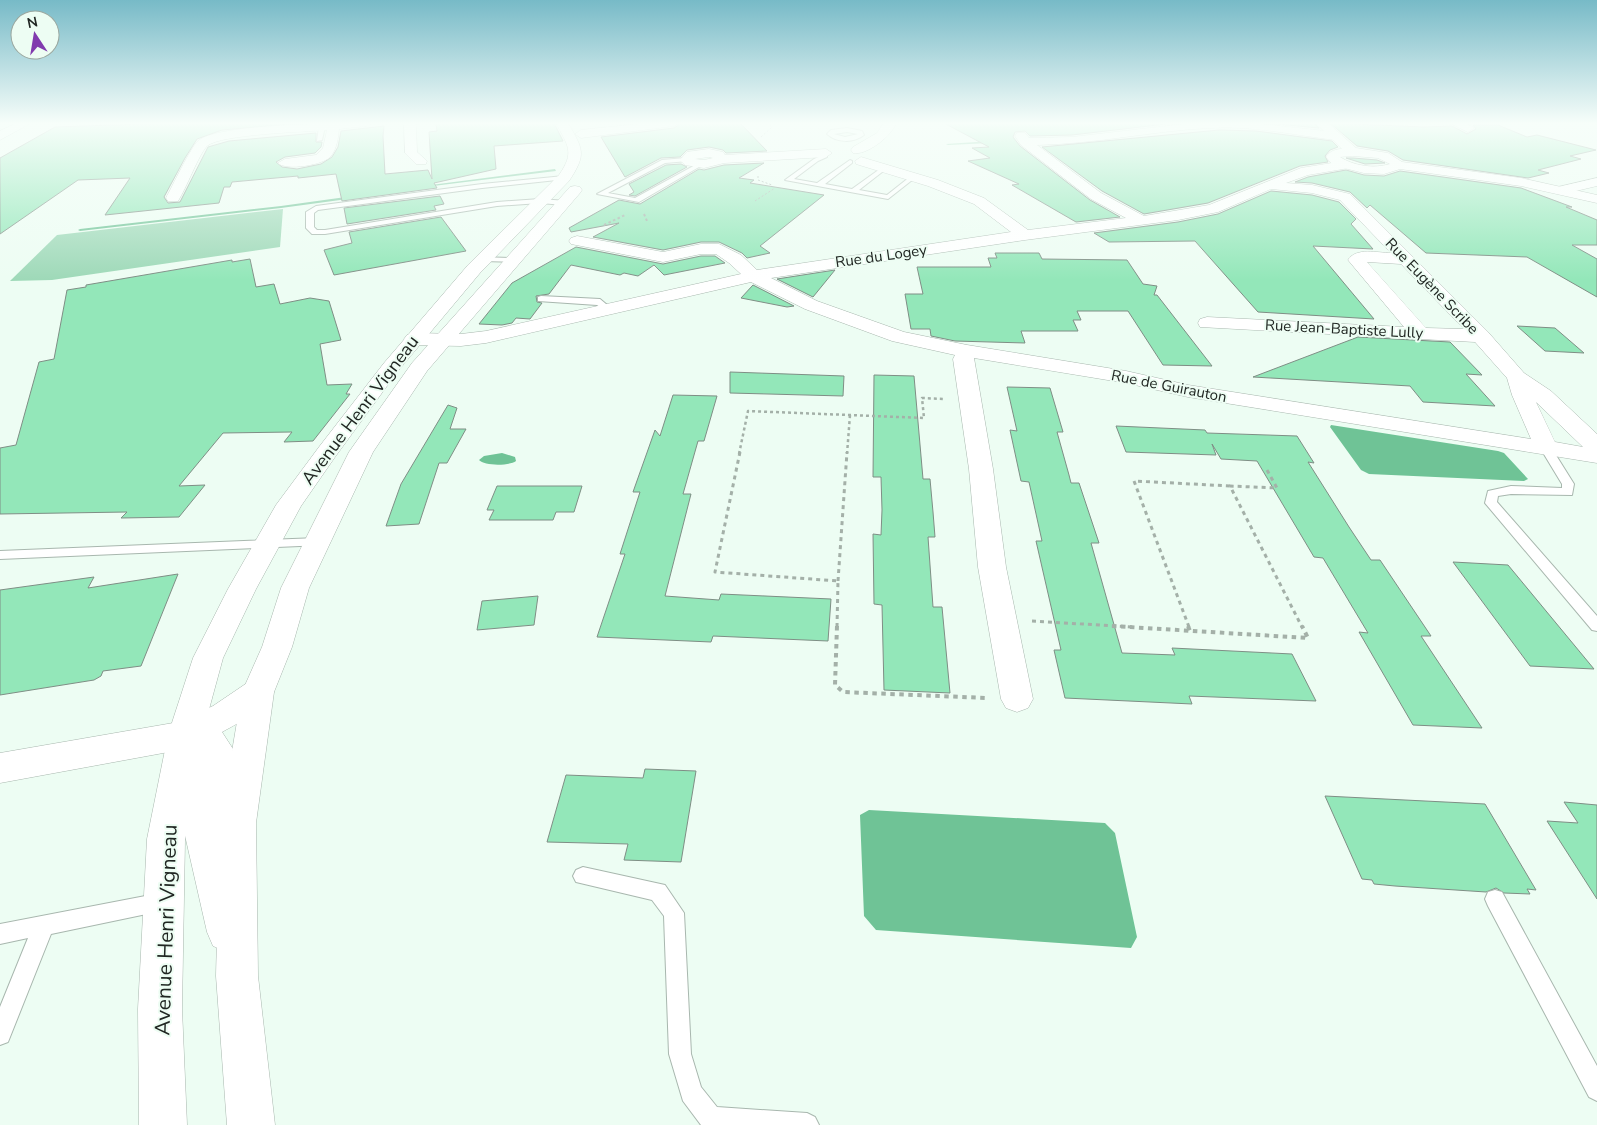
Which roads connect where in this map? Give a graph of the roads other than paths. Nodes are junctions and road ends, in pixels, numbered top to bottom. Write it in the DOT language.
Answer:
graph roads {
  1 [pos="185,176"];
  2 [pos="566,176"];
  3 [pos="636,176"];
  4 [pos="680,176"];
  5 [pos="794,176"];
  6 [pos="830,176"];
  7 [pos="874,176"];
  8 [pos="908,176"];
  9 [pos="1069,176"];
  10 [pos="1292,176"];
  11 [pos="1300,176"];
  12 [pos="1467,176"];
  13 [pos="913,177"];
  14 [pos="564,178"];
  15 [pos="585,178"];
  16 [pos="1597,182"];
  17 [pos="819,185"];
  18 [pos="1270,185"];
  19 [pos="1563,190"];
  20 [pos="854,191"];
  21 [pos="490,195"];
  22 [pos="173,198"];
  23 [pos="1345,198"];
  24 [pos="1597,199"];
  25 [pos="552,202"];
  26 [pos="1143,221"];
  27 [pos="1025,235"];
  28 [pos="577,241"];
  29 [pos="1405,259"];
  30 [pos="753,276"];
  31 [pos="541,300"];
  32 [pos="607,309"];
  33 [pos="1207,322"];
  34 [pos="1420,333"];
  35 [pos="1481,336"];
  36 [pos="428,339"];
  37 [pos="968,350"];
  38 [pos="1517,377"];
  39 [pos="1545,446"];
  40 [pos="1597,446"];
  41 [pos="1597,456"];
  42 [pos="318,542"];
  43 [pos="266,545"];
  44 [pos="0,555"];
  45 [pos="1597,626"];
  46 [pos="258,692"];
  47 [pos="1017,699"];
  48 [pos="185,736"];
  49 [pos="0,768"];
  50 [pos="583,876"];
  51 [pos="1495,899"];
  52 [pos="164,902"];
  53 [pos="44,925"];
  54 [pos="0,934"];
  55 [pos="237,976"];
  56 [pos="0,1034"];
  57 [pos="1597,1089"];
  58 [pos="711,1121"];
  59 [pos="163,1125"];
  60 [pos="251,1125"];
  61 [pos="807,1125"];
  1 -- 22 [label="street"];
  2 -- 14 [label="street, Avenue Henri Vigneau"];
  3 -- 4 [label="lane"];
  5 -- 17 [label="lane"];
  6 -- 17 [label="lane"];
  7 -- 20 [label="lane"];
  8 -- 13 [label="street"];
  9 -- 26 [label="street"];
  10 -- 18 [label="street, Rue du Logey"];
  11 -- 23 [label="street, Rue Eugène Scribe"];
  12 -- 19 [label="street"];
  13 -- 20 [label="lane"];
  13 -- 27 [label="street"];
  14 -- 21 [label="lane"];
  14 -- 25 [label="street, Avenue Henri Vigneau"];
  15 -- 25 [label="street, Avenue Henri Vigneau"];
  16 -- 19 [label="street"];
  17 -- 20 [label="lane"];
  18 -- 23 [label="street"];
  18 -- 26 [label="street, Rue du Logey"];
  19 -- 24 [label="street"];
  21 -- 21 [label="lane"];
  21 -- 25 [label="lane"];
  23 -- 29 [label="street, Rue Eugène Scribe"];
  25 -- 36 [label="street, Avenue Henri Vigneau"];
  26 -- 27 [label="street, Rue du Logey"];
  27 -- 30 [label="street, Rue du Logey"];
  28 -- 30 [label="street, Rue de Guirauton"];
  29 -- 34 [label="street"];
  29 -- 35 [label="street, Rue Eugène Scribe"];
  30 -- 32 [label="street, Rue du Logey"];
  30 -- 37 [label="street, Rue de Guirauton"];
  31 -- 32 [label="lane"];
  32 -- 36 [label="street, Rue du Logey"];
  33 -- 34 [label="street, Rue Jean-Baptiste Lully"];
  34 -- 35 [label="street, Rue Jean-Baptiste Lully"];
  35 -- 38 [label="street, Rue Eugène Scribe"];
  36 -- 42 [label="street, Avenue Henri Vigneau"];
  36 -- 43 [label="street, Avenue Henri Vigneau"];
  37 -- 39 [label="street, Rue de Guirauton"];
  37 -- 47 [label="street"];
  38 -- 39 [label="street, Rue Eugène Scribe"];
  38 -- 40 [label="street, Rue Eugène Scribe"];
  39 -- 41 [label="street, Rue de Guirauton"];
  39 -- 45 [label="lane"];
  42 -- 43 [label="lane"];
  42 -- 46 [label="street, Avenue Henri Vigneau"];
  43 -- 44 [label="lane"];
  43 -- 48 [label="street, Avenue Henri Vigneau"];
  46 -- 48 [label="street"];
  46 -- 55 [label="street, Avenue Henri Vigneau"];
  48 -- 49 [label="street"];
  48 -- 52 [label="street, Avenue Henri Vigneau"];
  48 -- 55 [label="street, Avenue Henri Vigneau"];
  50 -- 58 [label="lane"];
  51 -- 57 [label="lane"];
  52 -- 53 [label="lane"];
  52 -- 59 [label="street, Avenue Henri Vigneau"];
  53 -- 54 [label="lane"];
  53 -- 56 [label="lane"];
  55 -- 60 [label="street, Avenue Henri Vigneau"];
  58 -- 61 [label="lane"];
}
